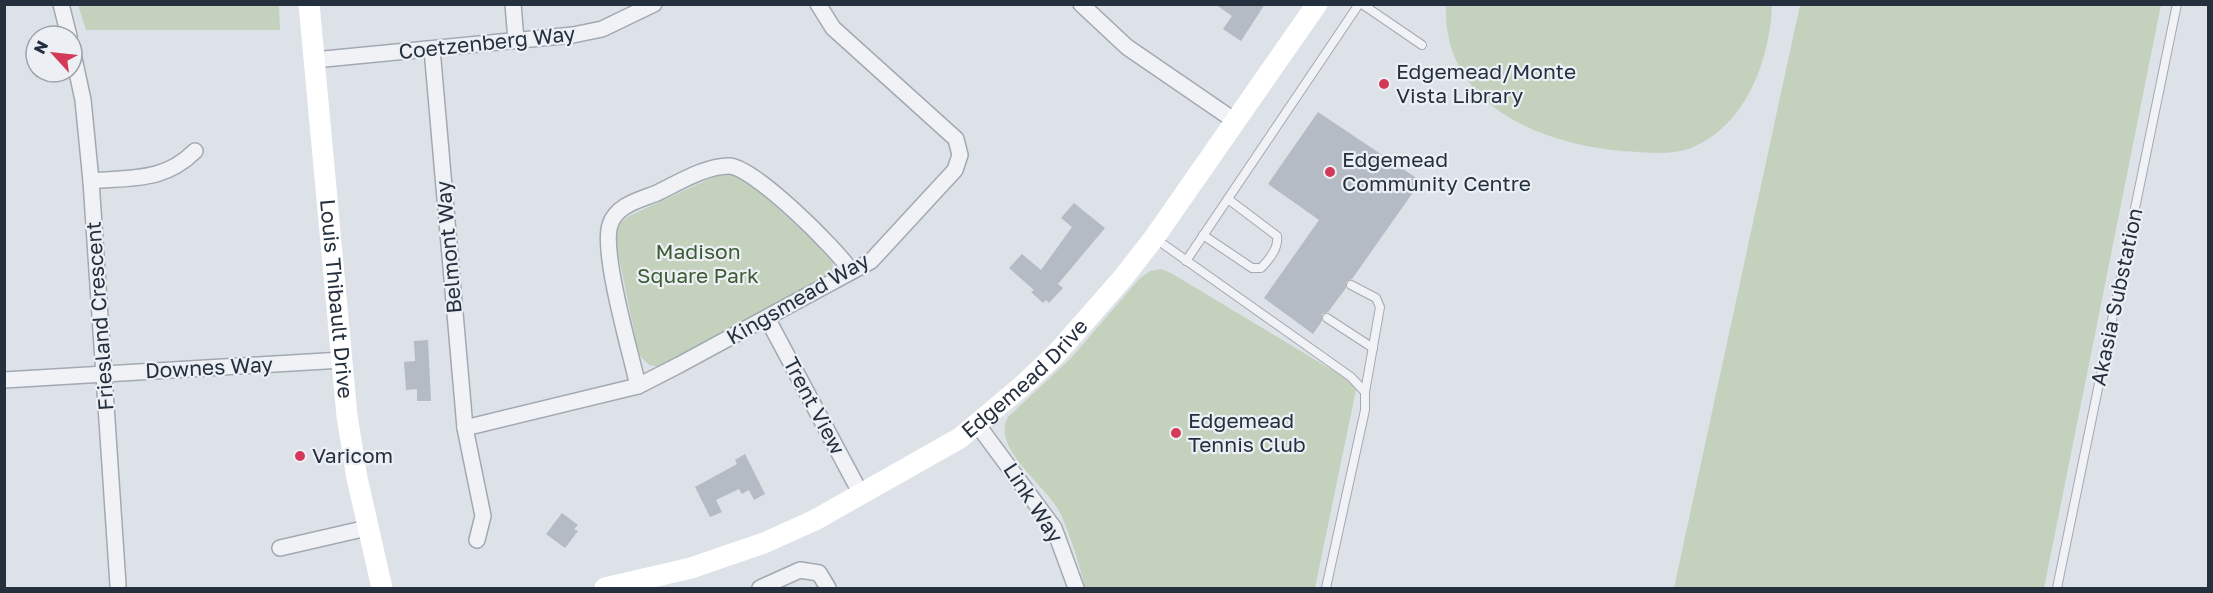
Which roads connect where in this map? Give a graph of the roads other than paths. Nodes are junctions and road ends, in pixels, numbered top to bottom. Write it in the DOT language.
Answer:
graph roads {
  1 [pos="61,4"];
  2 [pos="309,4"];
  3 [pos="513,4"];
  4 [pos="654,4"];
  5 [pos="818,4"];
  6 [pos="1081,4"];
  7 [pos="1317,4"];
  8 [pos="1361,4"];
  9 [pos="2177,4"];
  10 [pos="66,24"];
  11 [pos="516,40"];
  12 [pos="1422,45"];
  13 [pos="432,49"];
  14 [pos="314,60"];
  15 [pos="80,84"];
  16 [pos="1235,121"];
  17 [pos="195,152"];
  18 [pos="91,181"];
  19 [pos="1228,199"];
  20 [pos="1203,236"];
  21 [pos="1154,238"];
  22 [pos="1186,261"];
  23 [pos="851,272"];
  24 [pos="1351,285"];
  25 [pos="767,318"];
  26 [pos="1327,318"];
  27 [pos="1373,348"];
  28 [pos="342,360"];
  29 [pos="104,374"];
  30 [pos="4,380"];
  31 [pos="638,386"];
  32 [pos="1365,392"];
  33 [pos="977,424"];
  34 [pos="465,428"];
  35 [pos="861,494"];
  36 [pos="367,528"];
  37 [pos="477,540"];
  38 [pos="280,548"];
  39 [pos="118,585"];
  40 [pos="382,588"];
  41 [pos="605,588"];
  42 [pos="760,588"];
  43 [pos="828,588"];
  44 [pos="1077,588"];
  45 [pos="1326,588"];
  46 [pos="2057,588"];
  1 -- 10 [label="street"];
  2 -- 14 [label="street, Louis Thibault Drive"];
  3 -- 11 [label="street"];
  4 -- 11 [label="street, Coetzenberg Way"];
  5 -- 23 [label="street, Kingsmead Way"];
  6 -- 16 [label="street"];
  7 -- 16 [label="street, Edgemead Drive"];
  8 -- 12 [label="lane"];
  8 -- 19 [label="lane"];
  9 -- 46 [label="lane, Akasia Substation"];
  11 -- 13 [label="street, Coetzenberg Way"];
  13 -- 14 [label="street, Coetzenberg Way"];
  13 -- 34 [label="street, Belmont Way"];
  14 -- 28 [label="street, Louis Thibault Drive"];
  15 -- 18 [label="street, Friesland Crescent"];
  16 -- 21 [label="street, Edgemead Drive"];
  17 -- 18 [label="street"];
  18 -- 29 [label="street, Friesland Crescent"];
  19 -- 20 [label="lane"];
  19 -- 20 [label="lane"];
  20 -- 22 [label="lane"];
  21 -- 22 [label="lane"];
  21 -- 33 [label="street, Edgemead Drive"];
  22 -- 32 [label="lane"];
  23 -- 25 [label="street, Kingsmead Way"];
  23 -- 31 [label="street"];
  24 -- 27 [label="lane"];
  25 -- 31 [label="street, Kingsmead Way"];
  25 -- 35 [label="street, Trent View"];
  26 -- 27 [label="lane"];
  27 -- 32 [label="lane"];
  28 -- 29 [label="street, Downes Way"];
  28 -- 36 [label="street, Louis Thibault Drive"];
  29 -- 30 [label="street, Downes Way"];
  29 -- 39 [label="street, Friesland Crescent"];
  31 -- 34 [label="street, Kingsmead Way"];
  32 -- 45 [label="lane"];
  33 -- 35 [label="street, Edgemead Drive"];
  33 -- 44 [label="street, Link Way"];
  34 -- 37 [label="street, Belmont Way"];
  35 -- 41 [label="street, Edgemead Drive"];
  36 -- 38 [label="street"];
  36 -- 40 [label="street, Louis Thibault Drive"];
  42 -- 43 [label="street"];
}
